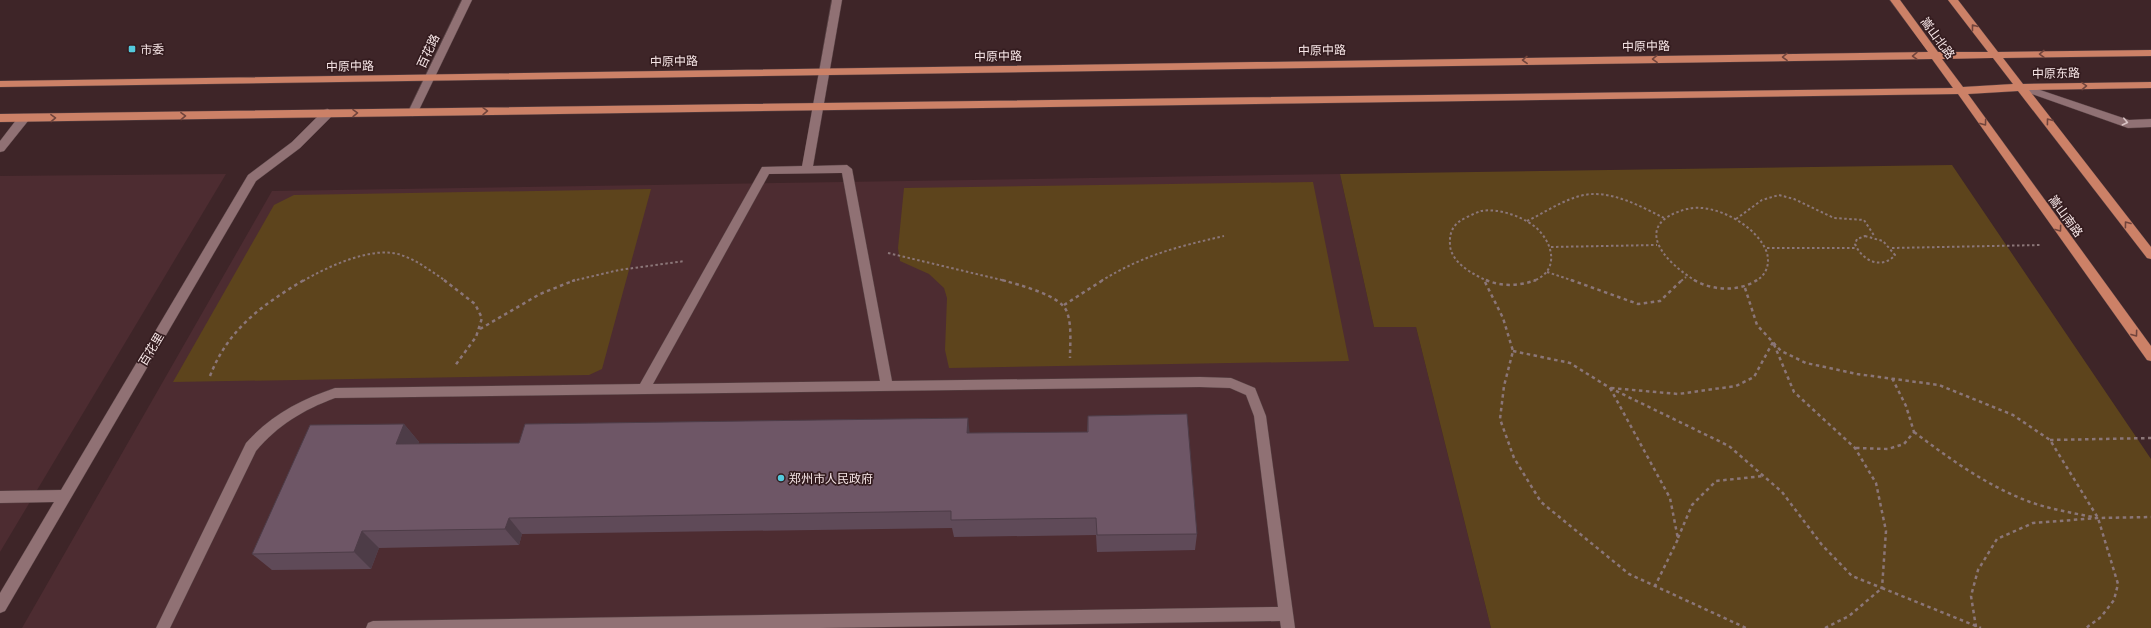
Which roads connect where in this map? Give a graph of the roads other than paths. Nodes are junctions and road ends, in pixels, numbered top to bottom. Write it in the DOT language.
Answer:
graph roads {
  1 [pos="467,0"];
  2 [pos="837,0"];
  3 [pos="1895,0"];
  4 [pos="1953,0"];
  5 [pos="2151,53"];
  6 [pos="1996,55"];
  7 [pos="1935,56"];
  8 [pos="823,72"];
  9 [pos="430,77"];
  10 [pos="0,84"];
  11 [pos="2151,85"];
  12 [pos="2022,87"];
  13 [pos="1961,91"];
  14 [pos="818,106"];
  15 [pos="413,112"];
  16 [pos="328,113"];
  17 [pos="0,118"];
  18 [pos="24,118"];
  19 [pos="2151,123"];
  20 [pos="0,148"];
  21 [pos="807,170"];
  22 [pos="2151,256"];
  23 [pos="2151,356"];
  24 [pos="888,386"];
  25 [pos="644,389"];
  26 [pos="65,496"];
  27 [pos="0,497"];
  28 [pos="0,606"];
  29 [pos="1288,621"];
  30 [pos="780,625"];
  31 [pos="662,626"];
  32 [pos="163,628"];
  33 [pos="373,628"];
  1 -- 9 [label="street, 百花路"];
  2 -- 8 [label="street"];
  3 -- 7 [label="main road, 嵩山北路"];
  6 -- 4 [label="main road, one-way"];
  5 -- 6 [label="main road, 中原东路, one-way"];
  6 -- 7 [label="main road, 中原中路"];
  6 -- 12 [label="main road"];
  7 -- 8 [label="main road, 中原中路, one-way"];
  7 -- 13 [label="main road, 嵩山北路"];
  8 -- 9 [label="main road, 中原中路"];
  8 -- 14 [label="street"];
  9 -- 10 [label="main road, 中原中路"];
  9 -- 15 [label="street, 百花路"];
  12 -- 11 [label="main road, 中原东路, one-way"];
  12 -- 13 [label="main road, 中原东路"];
  12 -- 19 [label="street, one-way"];
  22 -- 12 [label="main road, one-way"];
  13 -- 14 [label="main road"];
  13 -- 23 [label="main road, 嵩山南路, one-way"];
  15 -- 14 [label="main road, one-way"];
  14 -- 21 [label="street"];
  16 -- 15 [label="main road, one-way"];
  18 -- 16 [label="main road, one-way"];
  16 -- 26 [label="street, 百花里"];
  17 -- 18 [label="main road"];
  18 -- 20 [label="street"];
  21 -- 24 [label="street"];
  21 -- 25 [label="street"];
  24 -- 25 [label="street"];
  24 -- 29 [label="street"];
  25 -- 32 [label="street"];
  26 -- 27 [label="street"];
  26 -- 28 [label="street, 百花里"];
  29 -- 30 [label="street"];
  30 -- 31 [label="street"];
  31 -- 33 [label="street"];
}
